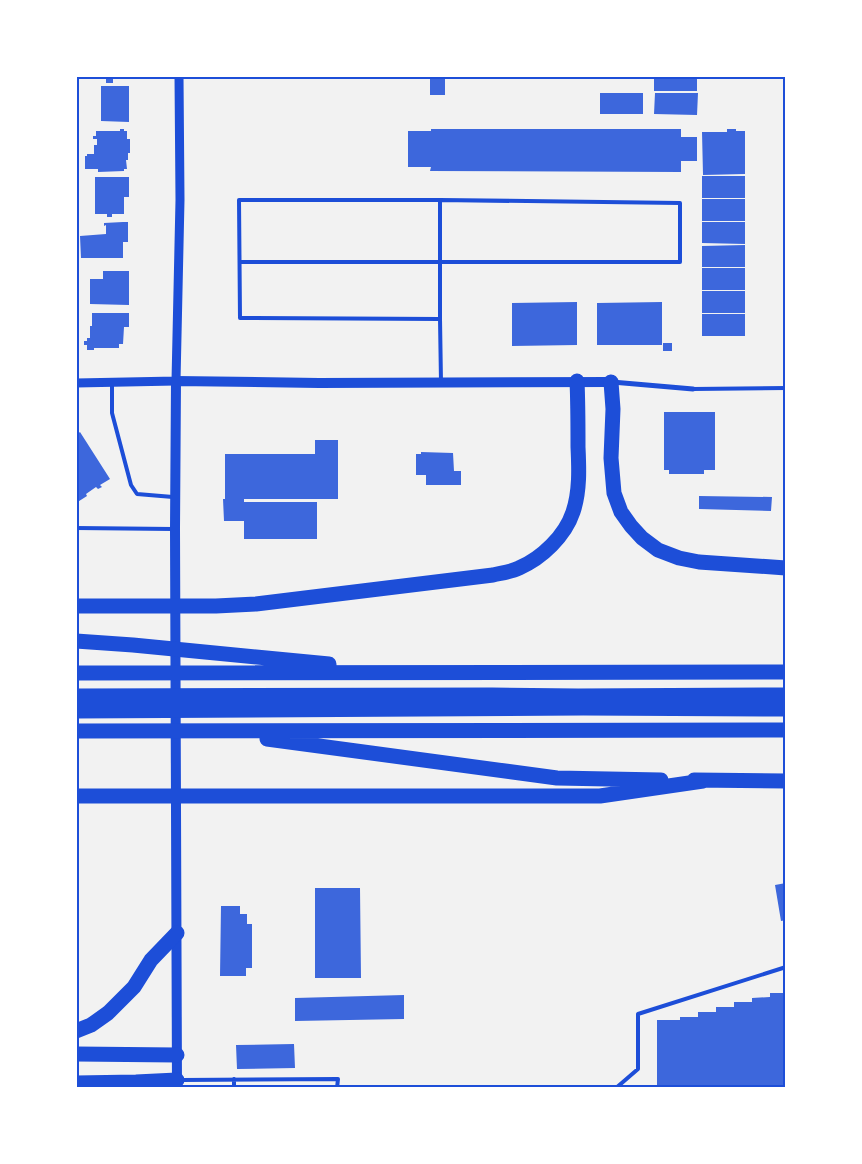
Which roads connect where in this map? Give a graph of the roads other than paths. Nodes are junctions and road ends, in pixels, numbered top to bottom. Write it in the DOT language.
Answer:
graph roads {
  1 [pos="179,76"];
  2 [pos="440,200"];
  3 [pos="240,262"];
  4 [pos="440,262"];
  5 [pos="440,319"];
  6 [pos="176,381"];
  7 [pos="577,381"];
  8 [pos="112,382"];
  9 [pos="441,382"];
  10 [pos="612,382"];
  11 [pos="76,383"];
  12 [pos="786,388"];
  13 [pos="693,389"];
  14 [pos="176,497"];
  15 [pos="76,528"];
  16 [pos="175,529"];
  17 [pos="786,568"];
  18 [pos="76,606"];
  19 [pos="76,641"];
  20 [pos="412,672"];
  21 [pos="786,672"];
  22 [pos="76,673"];
  23 [pos="786,695"];
  24 [pos="76,696"];
  25 [pos="786,709"];
  26 [pos="76,710"];
  27 [pos="786,730"];
  28 [pos="76,731"];
  29 [pos="211,731"];
  30 [pos="786,780"];
  31 [pos="703,781"];
  32 [pos="76,796"];
  33 [pos="176,933"];
  34 [pos="786,967"];
  35 [pos="76,1031"];
  36 [pos="76,1054"];
  37 [pos="176,1055"];
  38 [pos="234,1079"];
  39 [pos="83,1084"];
  40 [pos="177,1084"];
  41 [pos="234,1088"];
  42 [pos="338,1088"];
  43 [pos="616,1088"];
  1 -- 6 [label="street"];
  2 -- 3 [label="lane"];
  2 -- 4 [label="lane"];
  2 -- 4 [label="lane"];
  3 -- 4 [label="lane"];
  3 -- 5 [label="lane"];
  4 -- 5 [label="lane"];
  5 -- 9 [label="lane"];
  6 -- 8 [label="street"];
  6 -- 9 [label="main road"];
  6 -- 14 [label="main road"];
  7 -- 9 [label="main road"];
  7 -- 10 [label="main road"];
  7 -- 18 [label="highway"];
  8 -- 11 [label="street"];
  8 -- 14 [label="lane"];
  10 -- 13 [label="street"];
  10 -- 17 [label="highway"];
  12 -- 13 [label="lane"];
  14 -- 16 [label="main road"];
  15 -- 16 [label="lane"];
  16 -- 33 [label="main road"];
  19 -- 20 [label="highway"];
  20 -- 21 [label="highway"];
  20 -- 22 [label="highway"];
  23 -- 24 [label="highway"];
  25 -- 26 [label="highway"];
  27 -- 29 [label="highway"];
  28 -- 29 [label="highway"];
  29 -- 31 [label="highway"];
  30 -- 31 [label="highway"];
  31 -- 32 [label="highway"];
  33 -- 35 [label="highway"];
  33 -- 37 [label="main road"];
  34 -- 43 [label="lane"];
  36 -- 37 [label="highway"];
  37 -- 40 [label="main road"];
  38 -- 40 [label="lane"];
  38 -- 41 [label="lane"];
  38 -- 42 [label="lane"];
  39 -- 40 [label="highway"];
}
